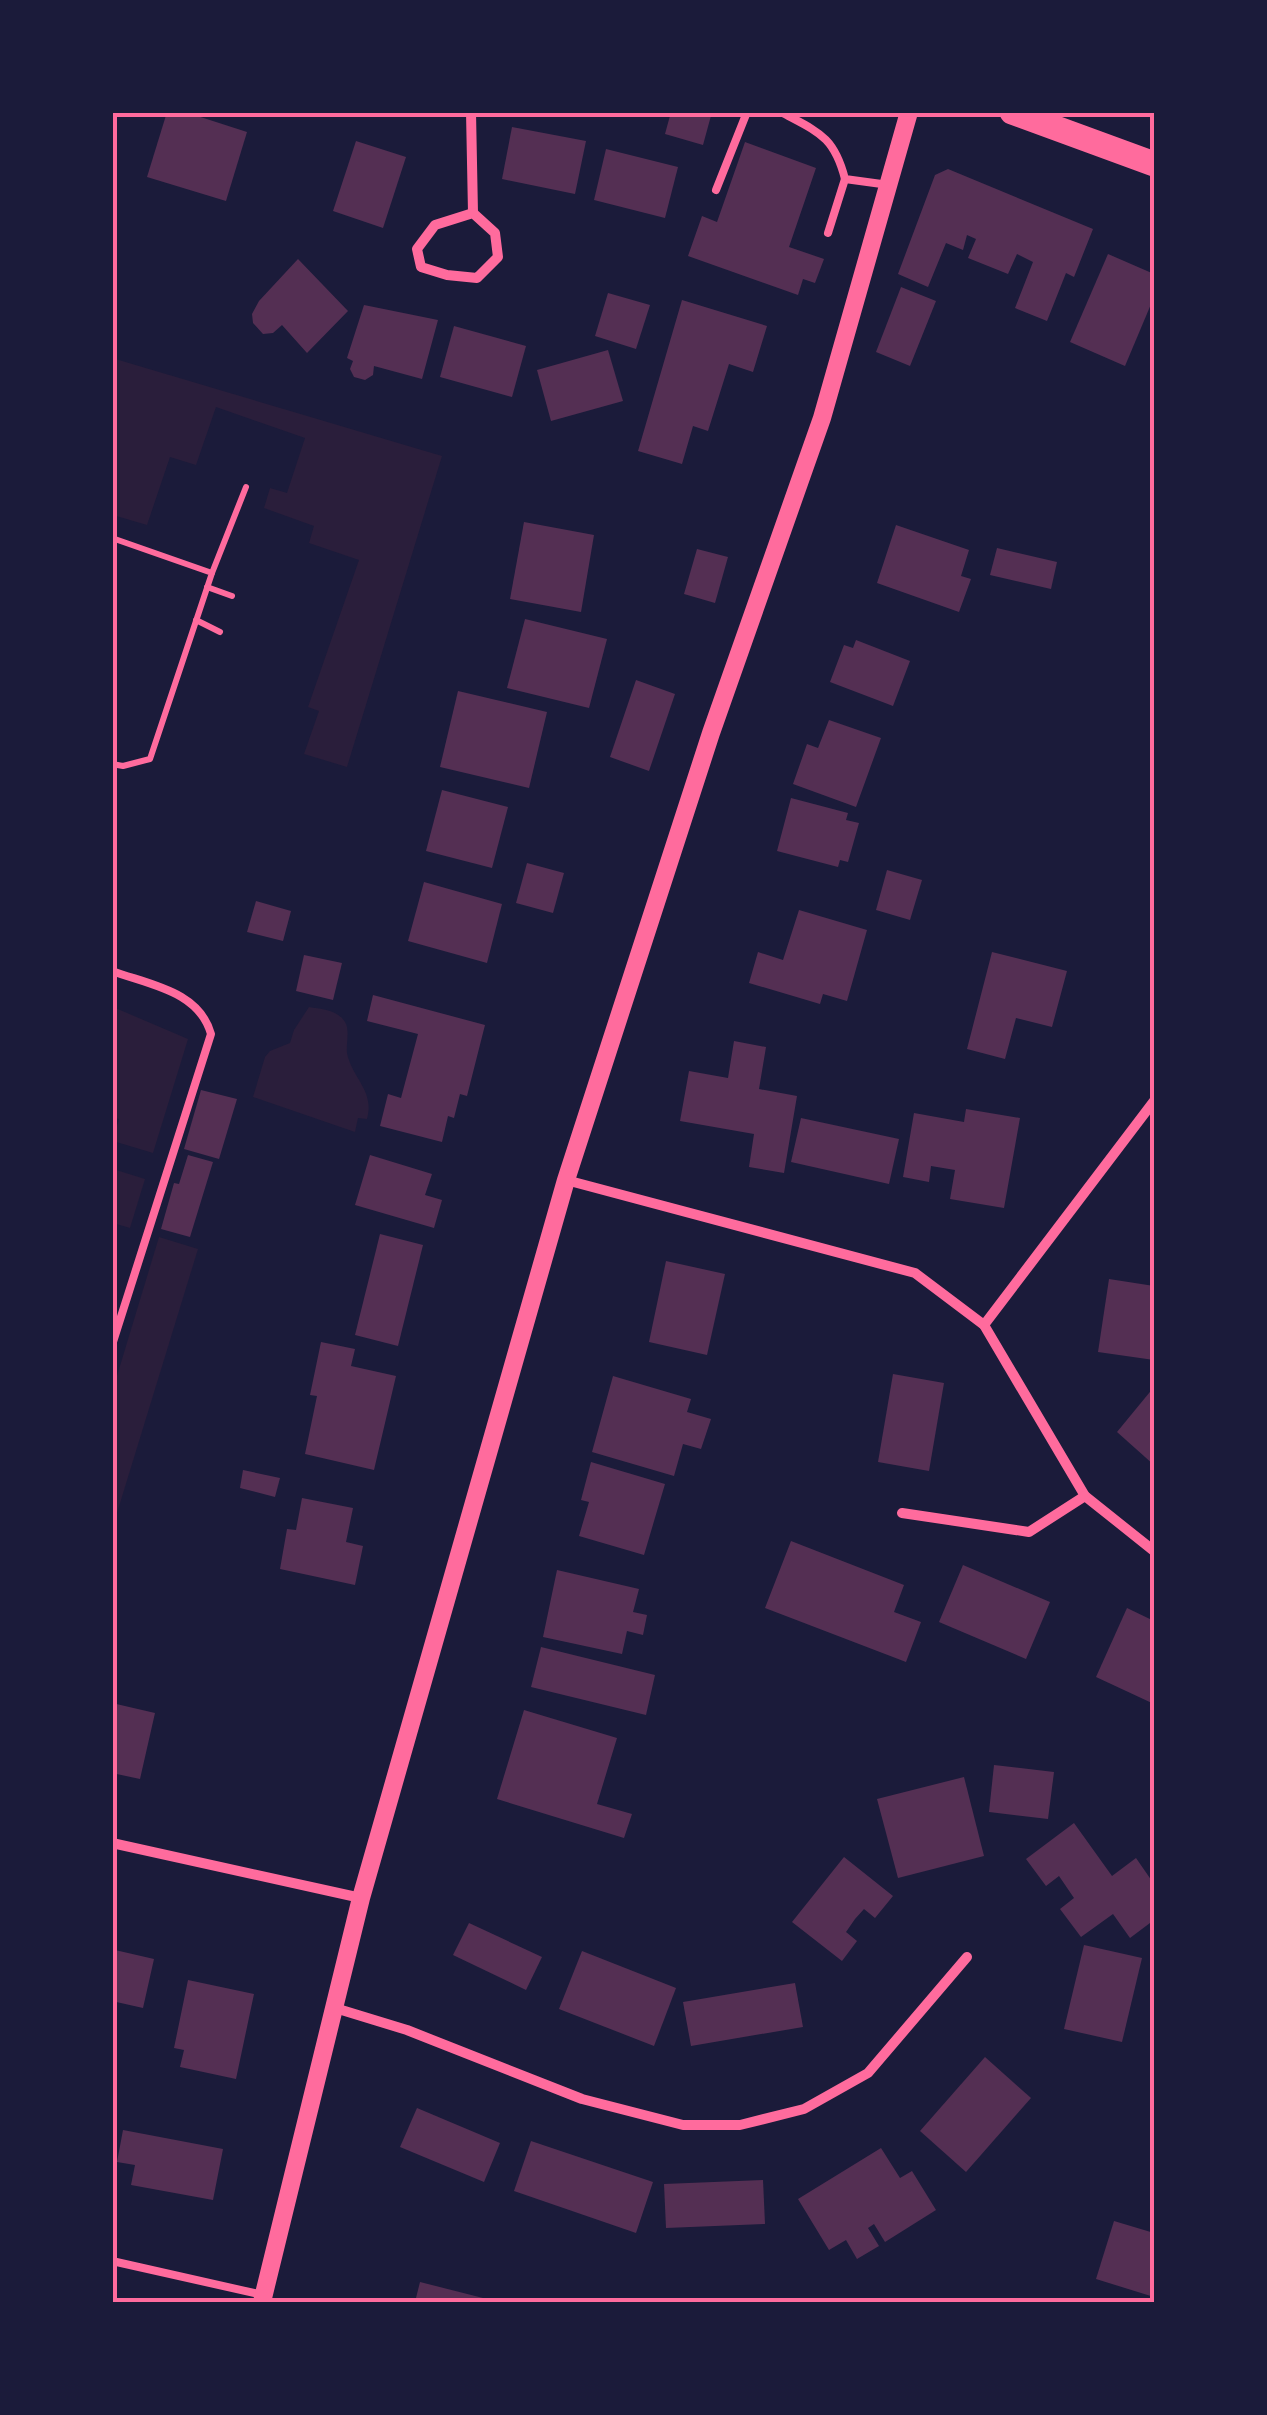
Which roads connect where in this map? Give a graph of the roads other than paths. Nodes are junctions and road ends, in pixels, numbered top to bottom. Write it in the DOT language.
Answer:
graph roads {
  1 [pos="471,112"];
  2 [pos="747,112"];
  3 [pos="781,112"];
  4 [pos="909,112"];
  5 [pos="1012,112"];
  6 [pos="1154,164"];
  7 [pos="846,179"];
  8 [pos="889,185"];
  9 [pos="716,190"];
  10 [pos="473,213"];
  11 [pos="828,232"];
  12 [pos="112,971"];
  13 [pos="1154,1101"];
  14 [pos="566,1180"];
  15 [pos="984,1325"];
  16 [pos="112,1344"];
  17 [pos="1085,1496"];
  18 [pos="902,1512"];
  19 [pos="1154,1552"];
  20 [pos="112,1843"];
  21 [pos="361,1898"];
  22 [pos="967,1956"];
  23 [pos="334,2008"];
  24 [pos="112,2261"];
  25 [pos="262,2298"];
  1 -- 10 [label="street"];
  2 -- 9 [label="lane"];
  3 -- 7 [label="lane"];
  4 -- 8 [label="street"];
  5 -- 6 [label="main road"];
  7 -- 8 [label="lane"];
  7 -- 11 [label="lane"];
  8 -- 14 [label="street"];
  10 -- 10 [label="street"];
  12 -- 16 [label="lane"];
  13 -- 15 [label="street"];
  14 -- 15 [label="street"];
  14 -- 21 [label="street"];
  15 -- 17 [label="street"];
  17 -- 18 [label="street"];
  17 -- 19 [label="street"];
  20 -- 21 [label="street"];
  21 -- 23 [label="street"];
  22 -- 23 [label="street"];
  23 -- 25 [label="street"];
  24 -- 25 [label="lane"];
}
